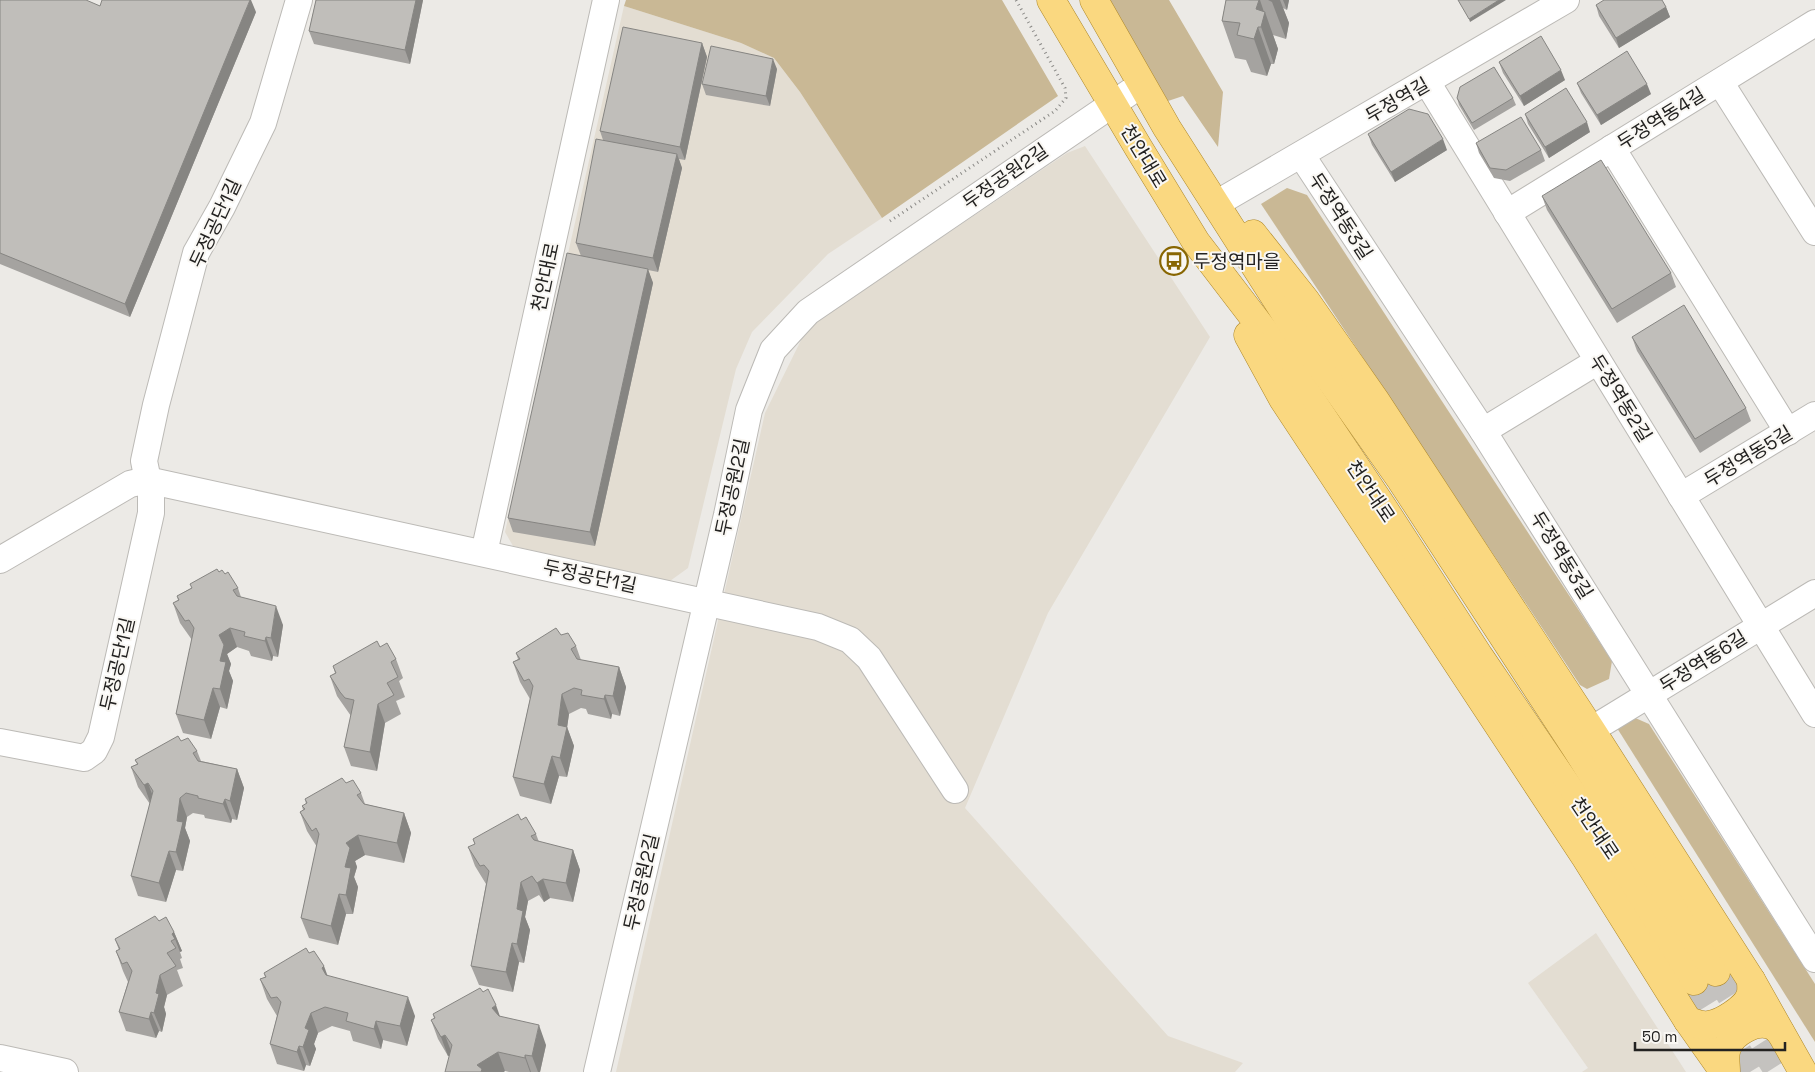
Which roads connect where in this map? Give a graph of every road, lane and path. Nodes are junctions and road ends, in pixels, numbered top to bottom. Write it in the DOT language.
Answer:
graph roads {
  1 [pos="299,0"];
  2 [pos="606,0"];
  3 [pos="1016,0"];
  4 [pos="1051,0"];
  5 [pos="1094,0"];
  6 [pos="1566,0"];
  7 [pos="1815,23"];
  8 [pos="1427,82"];
  9 [pos="1720,82"];
  10 [pos="1142,84"];
  11 [pos="1112,104"];
  12 [pos="1612,148"];
  13 [pos="1302,156"];
  14 [pos="1186,158"];
  15 [pos="1226,198"];
  16 [pos="1507,213"];
  17 [pos="890,221"];
  18 [pos="1815,232"];
  19 [pos="1196,242"];
  20 [pos="1598,361"];
  21 [pos="1815,415"];
  22 [pos="1483,431"];
  23 [pos="1788,432"];
  24 [pos="148,480"];
  25 [pos="1681,496"];
  26 [pos="484,553"];
  27 [pos="0,560"];
  28 [pos="1815,593"];
  29 [pos="706,602"];
  30 [pos="1761,626"];
  31 [pos="1650,694"];
  32 [pos="1815,714"];
  33 [pos="1591,730"];
  34 [pos="0,742"];
  35 [pos="956,790"];
  36 [pos="1815,959"];
  37 [pos="1751,980"];
  38 [pos="1688,1021"];
  39 [pos="1780,1032"];
  40 [pos="0,1058"];
  41 [pos="1802,1068"];
  42 [pos="65,1072"];
  43 [pos="597,1072"];
  44 [pos="1725,1072"];
  1 -- 24 [label="street, 두정공단1길"];
  2 -- 26 [label="street, 천안대로"];
  3 -- 17 [label="path"];
  4 -- 11 [label="main road, 천안대로"];
  5 -- 10 [label="main road, 천안대로"];
  6 -- 8 [label="street, 두정역길"];
  7 -- 9 [label="street, 두정역동4길"];
  8 -- 13 [label="street, 두정역길"];
  8 -- 16 [label="street, 두정역동2길"];
  9 -- 12 [label="street, 두정역동4길"];
  9 -- 18 [label="street"];
  10 -- 11 [label="street, 두정공원2길"];
  10 -- 14 [label="main road, 천안대로"];
  11 -- 19 [label="main road, 천안대로"];
  11 -- 29 [label="street, 두정공원2길"];
  12 -- 16 [label="street, 두정역동4길"];
  12 -- 23 [label="street"];
  13 -- 15 [label="street, 두정역길"];
  13 -- 22 [label="street, 두정역동3길"];
  14 -- 15 [label="main road"];
  14 -- 19 [label="main road, 천안대로"];
  15 -- 33 [label="main road"];
  16 -- 20 [label="street, 두정역동2길"];
  19 -- 38 [label="main road"];
  20 -- 22 [label="street"];
  20 -- 25 [label="street, 두정역동2길"];
  21 -- 23 [label="street, 두정역동5길"];
  22 -- 31 [label="street, 두정역동3길"];
  23 -- 25 [label="street, 두정역동5길"];
  24 -- 26 [label="street, 두정공단1길"];
  24 -- 27 [label="street, 두정공단1길"];
  24 -- 34 [label="street, 두정공단1길"];
  25 -- 30 [label="street, 두정역동2길"];
  26 -- 29 [label="street, 두정공단1길"];
  28 -- 30 [label="street, 두정역동6길"];
  29 -- 35 [label="street, 두정공단1길"];
  29 -- 43 [label="street, 두정공원2길"];
  30 -- 31 [label="street, 두정역동6길"];
  30 -- 32 [label="street, 두정역동2길"];
  31 -- 33 [label="street, 두정역동6길"];
  31 -- 36 [label="street, 두정역동3길"];
  33 -- 37 [label="main road"];
  37 -- 38 [label="main road"];
  37 -- 39 [label="main road"];
  38 -- 44 [label="main road"];
  39 -- 41 [label="main road"];
  39 -- 44 [label="main road"];
  40 -- 42 [label="street"];
}
